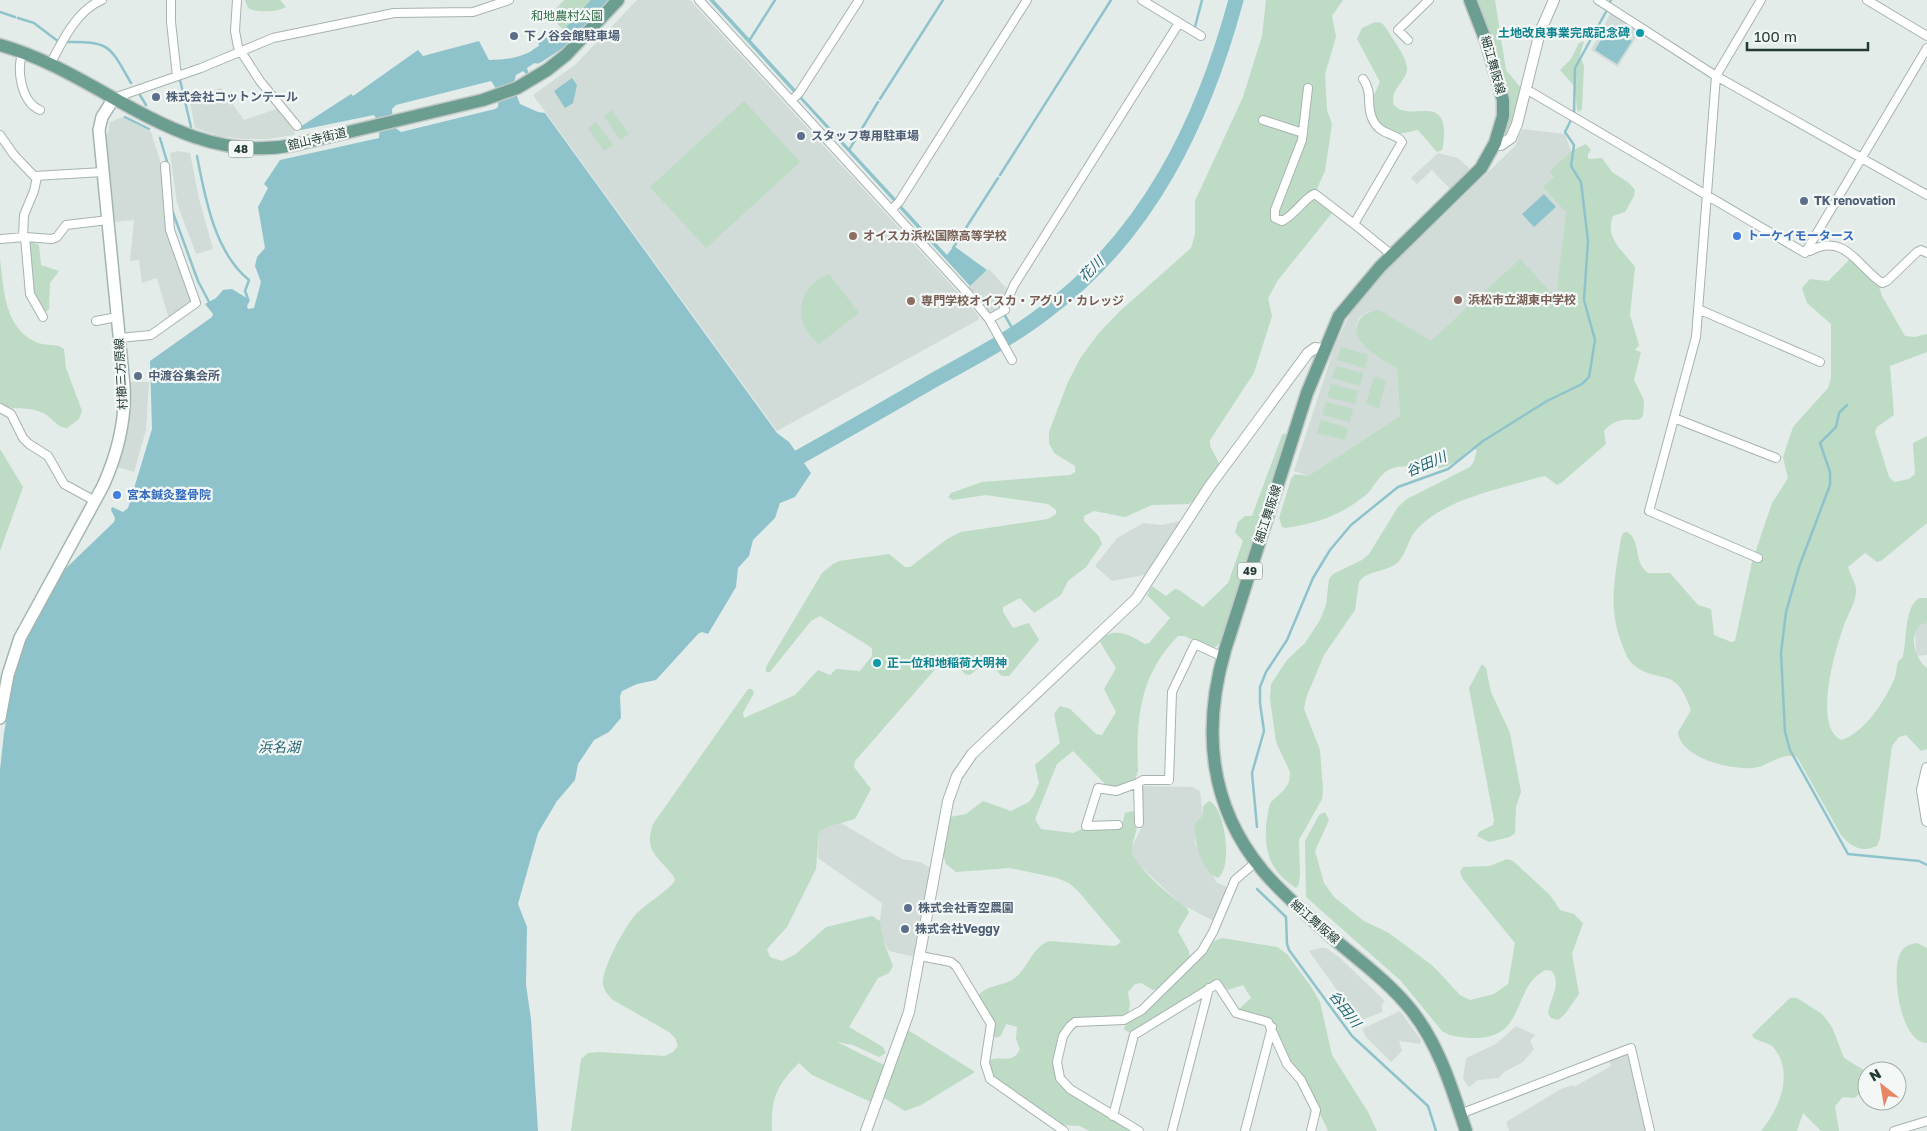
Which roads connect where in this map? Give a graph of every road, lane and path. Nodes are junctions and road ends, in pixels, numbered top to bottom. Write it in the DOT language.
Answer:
graph roads {
  1 [pos="102,0"];
  2 [pos="171,0"];
  3 [pos="237,0"];
  4 [pos="508,0"];
  5 [pos="618,0"];
  6 [pos="699,0"];
  7 [pos="858,0"];
  8 [pos="1027,0"];
  9 [pos="1142,0"];
  10 [pos="1429,0"];
  11 [pos="1470,0"];
  12 [pos="1554,0"];
  13 [pos="1598,0"];
  14 [pos="1761,0"];
  15 [pos="1867,0"];
  16 [pos="1180,24"];
  17 [pos="1201,36"];
  18 [pos="1927,36"];
  19 [pos="1408,40"];
  20 [pos="0,45"];
  21 [pos="1927,48"];
  22 [pos="240,51"];
  23 [pos="23,52"];
  24 [pos="51,63"];
  25 [pos="177,76"];
  26 [pos="1716,76"];
  27 [pos="1363,79"];
  28 [pos="1308,88"];
  29 [pos="1525,91"];
  30 [pos="114,98"];
  31 [pos="791,101"];
  32 [pos="40,110"];
  33 [pos="1264,120"];
  34 [pos="297,126"];
  35 [pos="1303,133"];
  36 [pos="0,135"];
  37 [pos="1495,143"];
  38 [pos="1862,158"];
  39 [pos="165,166"];
  40 [pos="103,172"];
  41 [pos="37,176"];
  42 [pos="1927,195"];
  43 [pos="1707,196"];
  44 [pos="891,210"];
  45 [pos="108,220"];
  46 [pos="1354,224"];
  47 [pos="24,237"];
  48 [pos="1,239"];
  49 [pos="1807,249"];
  50 [pos="1927,252"];
  51 [pos="1392,255"];
  52 [pos="1698,309"];
  53 [pos="43,317"];
  54 [pos="117,318"];
  55 [pos="96,321"];
  56 [pos="990,321"];
  57 [pos="120,338"];
  58 [pos="1324,349"];
  59 [pos="1012,360"];
  60 [pos="1820,362"];
  61 [pos="0,408"];
  62 [pos="1674,418"];
  63 [pos="1776,458"];
  64 [pos="95,501"];
  65 [pos="1758,558"];
  66 [pos="1223,657"];
  67 [pos="0,718"];
  68 [pos="1927,768"];
  69 [pos="1138,783"];
  70 [pos="1927,821"];
  71 [pos="1139,823"];
  72 [pos="1118,824"];
  73 [pos="1256,862"];
  74 [pos="920,956"];
  75 [pos="1209,988"];
  76 [pos="1272,1027"];
  77 [pos="1460,1114"];
  78 [pos="1114,1116"];
  79 [pos="1927,1122"];
  80 [pos="866,1131"];
  81 [pos="1064,1131"];
  82 [pos="1139,1131"];
  83 [pos="1172,1131"];
  84 [pos="1245,1131"];
  85 [pos="1311,1131"];
  86 [pos="1466,1131"];
  87 [pos="1650,1131"];
  88 [pos="1894,1131"];
  1 -- 24 [label="street"];
  2 -- 25 [label="street"];
  3 -- 22 [label="street"];
  4 -- 22 [label="street"];
  5 -- 30 [label="main road, 舘山寺街道 / 48"];
  6 -- 31 [label="street"];
  7 -- 31 [label="street"];
  8 -- 44 [label="street"];
  9 -- 16 [label="street"];
  10 -- 19 [label="street"];
  11 -- 37 [label="main road, 細江舞阪線 / 49"];
  12 -- 29 [label="street"];
  13 -- 26 [label="street"];
  14 -- 26 [label="street"];
  15 -- 18 [label="street"];
  16 -- 17 [label="street"];
  16 -- 56 [label="street"];
  20 -- 23 [label="main road, 舘山寺街道 / 48"];
  21 -- 38 [label="street"];
  22 -- 25 [label="street"];
  22 -- 34 [label="street"];
  23 -- 24 [label="main road, 舘山寺街道 / 48"];
  23 -- 32 [label="street"];
  24 -- 30 [label="main road, 舘山寺街道 / 48"];
  25 -- 30 [label="street"];
  26 -- 38 [label="street"];
  26 -- 43 [label="street"];
  27 -- 46 [label="street"];
  28 -- 35 [label="street"];
  29 -- 37 [label="street"];
  29 -- 43 [label="street"];
  30 -- 40 [label="main road, 村櫛三方原線"];
  31 -- 44 [label="street"];
  33 -- 35 [label="street"];
  35 -- 46 [label="street"];
  36 -- 41 [label="street"];
  37 -- 51 [label="main road, 細江舞阪線 / 49"];
  38 -- 42 [label="street"];
  38 -- 49 [label="street"];
  39 -- 57 [label="street"];
  40 -- 41 [label="street"];
  40 -- 45 [label="main road, 村櫛三方原線"];
  41 -- 47 [label="street"];
  43 -- 49 [label="street"];
  43 -- 52 [label="street"];
  44 -- 56 [label="street"];
  45 -- 47 [label="street"];
  45 -- 54 [label="main road, 村櫛三方原線"];
  46 -- 51 [label="street"];
  47 -- 48 [label="street"];
  47 -- 53 [label="street"];
  49 -- 50 [label="street"];
  51 -- 58 [label="main road, 細江舞阪線 / 49"];
  52 -- 60 [label="street"];
  52 -- 62 [label="street"];
  54 -- 55 [label="street"];
  54 -- 57 [label="main road, 村櫛三方原線"];
  56 -- 59 [label="street"];
  57 -- 64 [label="main road, 村櫛三方原線"];
  58 -- 66 [label="main road, 細江舞阪線 / 49"];
  58 -- 74 [label="street"];
  61 -- 64 [label="street"];
  62 -- 63 [label="street"];
  62 -- 65 [label="street"];
  64 -- 67 [label="main road, 村櫛三方原線"];
  66 -- 69 [label="street"];
  66 -- 73 [label="main road, 細江舞阪線 / 49"];
  68 -- 70 [label="street"];
  69 -- 71 [label="street"];
  69 -- 72 [label="street"];
  73 -- 77 [label="main road, 細江舞阪線 / 49"];
  73 -- 78 [label="street"];
  74 -- 80 [label="street"];
  74 -- 81 [label="street"];
  75 -- 76 [label="street"];
  75 -- 78 [label="street"];
  75 -- 83 [label="street"];
  76 -- 84 [label="street"];
  76 -- 85 [label="street"];
  77 -- 86 [label="main road, 細江舞阪線 / 49"];
  77 -- 87 [label="street"];
  78 -- 82 [label="street"];
  79 -- 88 [label="street"];
}
